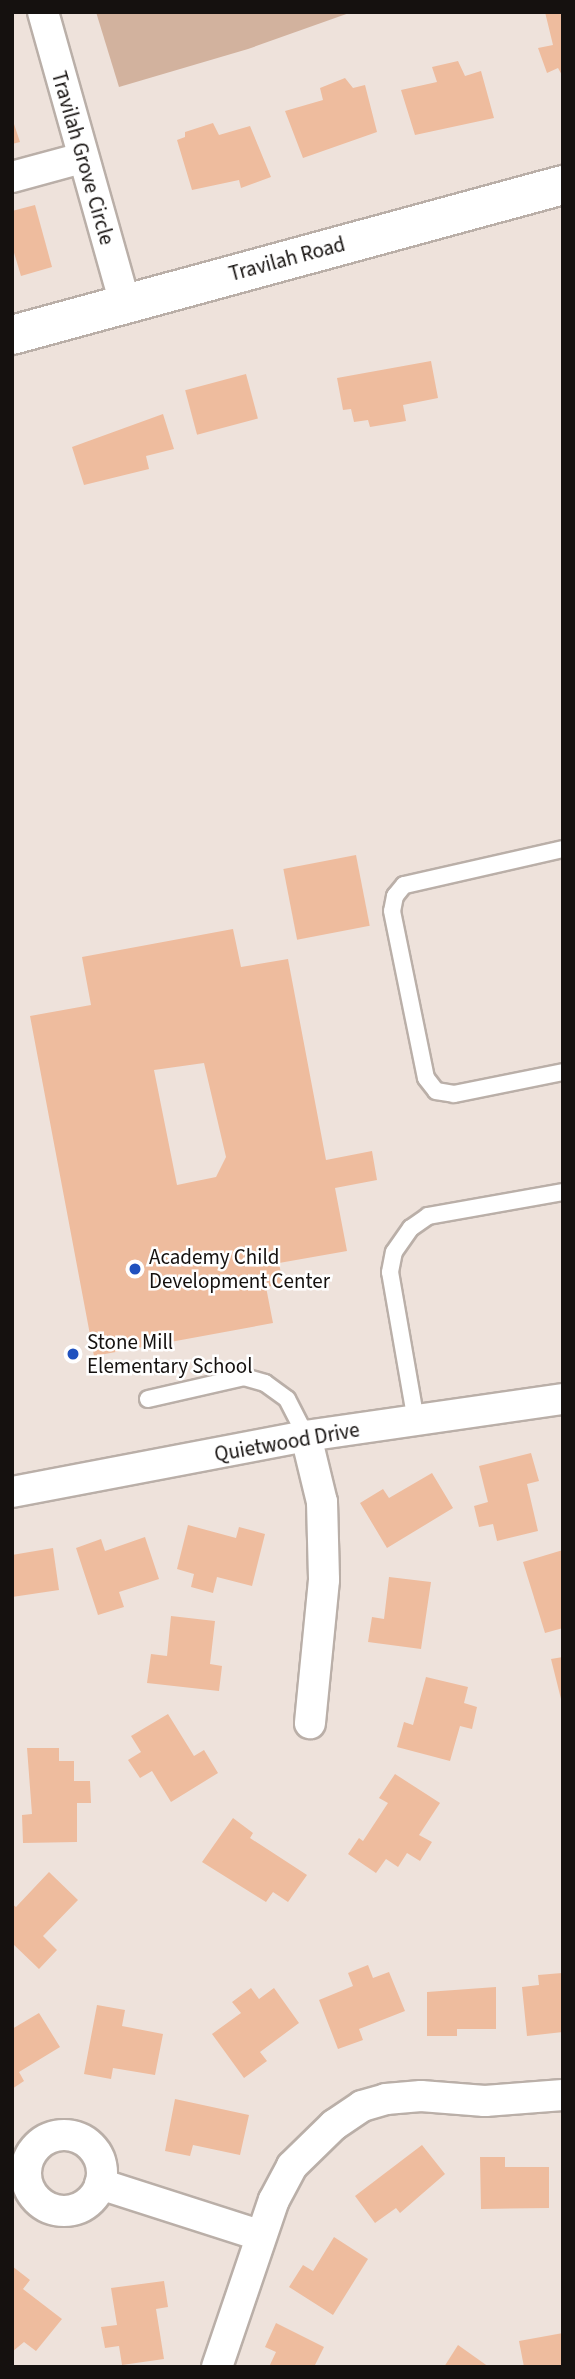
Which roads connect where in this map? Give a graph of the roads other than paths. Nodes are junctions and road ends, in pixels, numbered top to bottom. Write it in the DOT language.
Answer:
graph roads {
  1 [pos="43,12"];
  2 [pos="82,158"];
  3 [pos="12,177"];
  4 [pos="563,185"];
  5 [pos="124,303"];
  6 [pos="12,335"];
  7 [pos="563,849"];
  8 [pos="563,1072"];
  9 [pos="563,1192"];
  10 [pos="148,1399"];
  11 [pos="563,1399"];
  12 [pos="415,1421"];
  13 [pos="306,1436"];
  14 [pos="12,1492"];
  15 [pos="310,1723"];
  16 [pos="563,2095"];
  17 [pos="100,2184"];
  18 [pos="259,2235"];
  19 [pos="218,2367"];
  1 -- 2 [label="street, Travilah Grove Circle"];
  2 -- 3 [label="street"];
  2 -- 5 [label="street, Travilah Grove Circle"];
  4 -- 5 [label="main road, Travilah Road"];
  5 -- 6 [label="main road, Travilah Road"];
  7 -- 8 [label="lane"];
  9 -- 12 [label="lane"];
  10 -- 13 [label="lane"];
  11 -- 12 [label="street, Quietwood Drive"];
  12 -- 13 [label="street, Quietwood Drive"];
  13 -- 14 [label="street, Quietwood Drive"];
  13 -- 15 [label="street"];
  16 -- 18 [label="street"];
  17 -- 18 [label="street"];
  18 -- 19 [label="street"];
}
